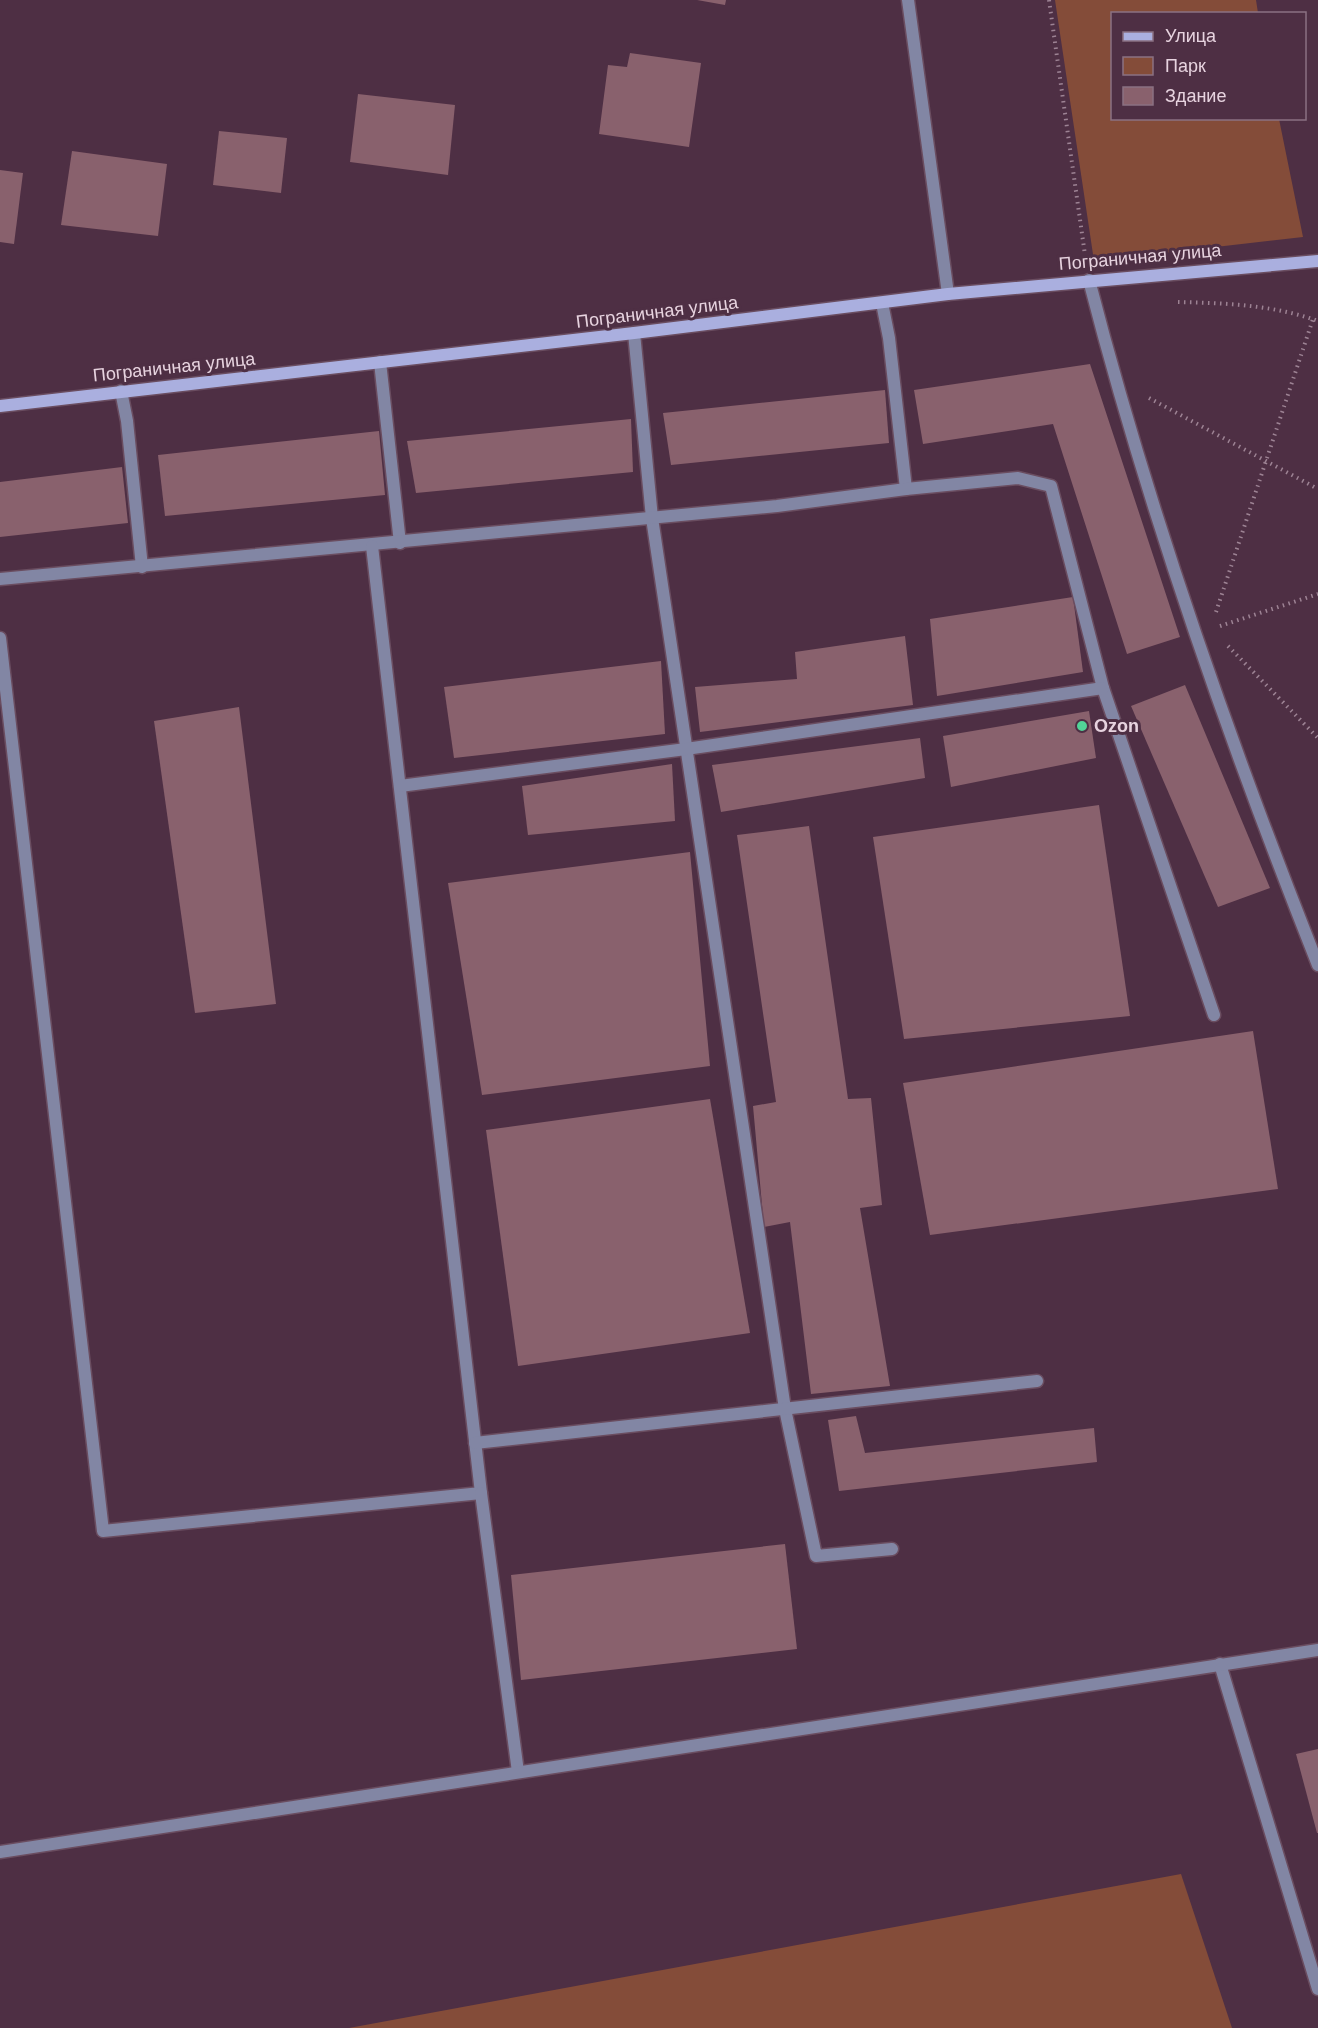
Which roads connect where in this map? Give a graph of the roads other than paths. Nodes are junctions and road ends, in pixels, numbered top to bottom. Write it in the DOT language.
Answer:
graph roads {
  1 [pos="908,0"];
  2 [pos="1318,261"];
  3 [pos="1089,280"];
  4 [pos="948,294"];
  5 [pos="882,303"];
  6 [pos="634,333"];
  7 [pos="381,362"];
  8 [pos="121,391"];
  9 [pos="0,406"];
  10 [pos="906,489"];
  11 [pos="652,518"];
  12 [pos="400,543"];
  13 [pos="372,546"];
  14 [pos="142,567"];
  15 [pos="0,579"];
  16 [pos="0,638"];
  17 [pos="1103,688"];
  18 [pos="686,748"];
  19 [pos="400,786"];
  20 [pos="1318,965"];
  21 [pos="1214,1015"];
  22 [pos="1037,1381"];
  23 [pos="785,1409"];
  24 [pos="475,1443"];
  25 [pos="481,1493"];
  26 [pos="892,1550"];
  27 [pos="1318,1650"];
  28 [pos="1220,1664"];
  29 [pos="518,1772"];
  30 [pos="0,1852"];
  31 [pos="1318,1989"];
  1 -- 4 [label="street"];
  2 -- 3 [label="street, Пограничная улица"];
  3 -- 4 [label="street, Пограничная улица"];
  3 -- 20 [label="street"];
  4 -- 5 [label="street, Пограничная улица"];
  5 -- 6 [label="street, Пограничная улица"];
  5 -- 10 [label="street"];
  6 -- 7 [label="street, Пограничная улица"];
  6 -- 11 [label="street"];
  7 -- 8 [label="street, Пограничная улица"];
  7 -- 12 [label="street"];
  8 -- 9 [label="street, Пограничная улица"];
  8 -- 14 [label="street"];
  10 -- 11 [label="street"];
  10 -- 17 [label="street"];
  11 -- 12 [label="street"];
  11 -- 18 [label="street"];
  12 -- 13 [label="street"];
  13 -- 14 [label="street"];
  13 -- 19 [label="street"];
  14 -- 15 [label="street"];
  16 -- 25 [label="street"];
  17 -- 18 [label="street"];
  17 -- 21 [label="street"];
  18 -- 19 [label="street"];
  18 -- 23 [label="street"];
  19 -- 24 [label="street"];
  22 -- 23 [label="street"];
  23 -- 24 [label="street"];
  23 -- 26 [label="street"];
  24 -- 25 [label="street"];
  25 -- 29 [label="street"];
  27 -- 28 [label="street"];
  28 -- 29 [label="street"];
  28 -- 31 [label="street"];
  29 -- 30 [label="street"];
}
